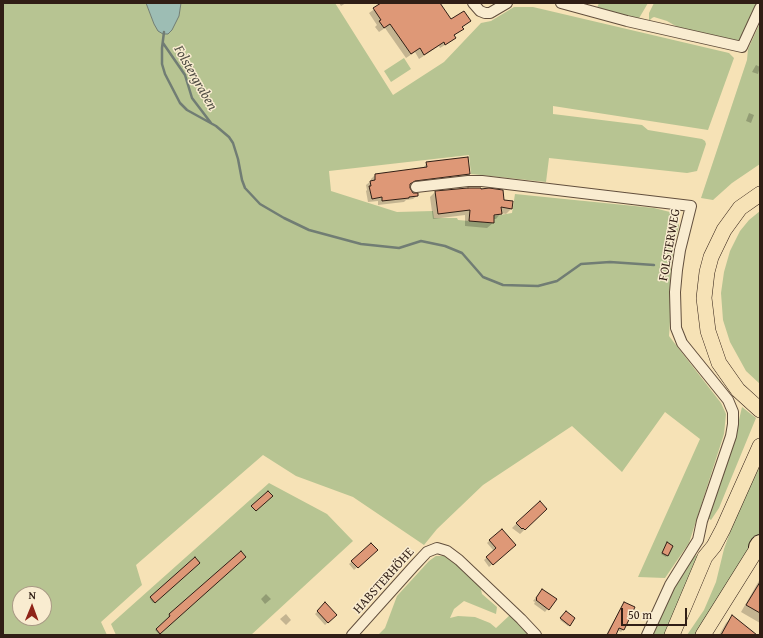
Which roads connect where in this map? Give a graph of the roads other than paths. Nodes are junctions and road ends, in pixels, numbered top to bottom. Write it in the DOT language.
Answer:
graph roads {
  1 [pos="473,3"];
  2 [pos="508,3"];
  3 [pos="561,3"];
  4 [pos="760,8"];
  5 [pos="416,187"];
  6 [pos="760,194"];
  7 [pos="760,204"];
  8 [pos="760,399"];
  9 [pos="760,410"];
  10 [pos="760,446"];
  11 [pos="698,540"];
  12 [pos="759,545"];
  13 [pos="714,546"];
  14 [pos="352,635"];
  15 [pos="536,635"];
  16 [pos="647,635"];
  17 [pos="672,635"];
  18 [pos="679,635"];
  19 [pos="703,635"];
  1 -- 2 [label="street"];
  3 -- 4 [label="street"];
  5 -- 11 [label="street, FOLSTERWEG"];
  6 -- 9 [label="main road"];
  7 -- 8 [label="main road"];
  10 -- 13 [label="main road"];
  11 -- 13 [label="street"];
  11 -- 16 [label="street"];
  12 -- 19 [label="main road"];
  13 -- 17 [label="main road"];
  13 -- 18 [label="main road"];
  14 -- 15 [label="street, HABSTERHÖHE"];
}
